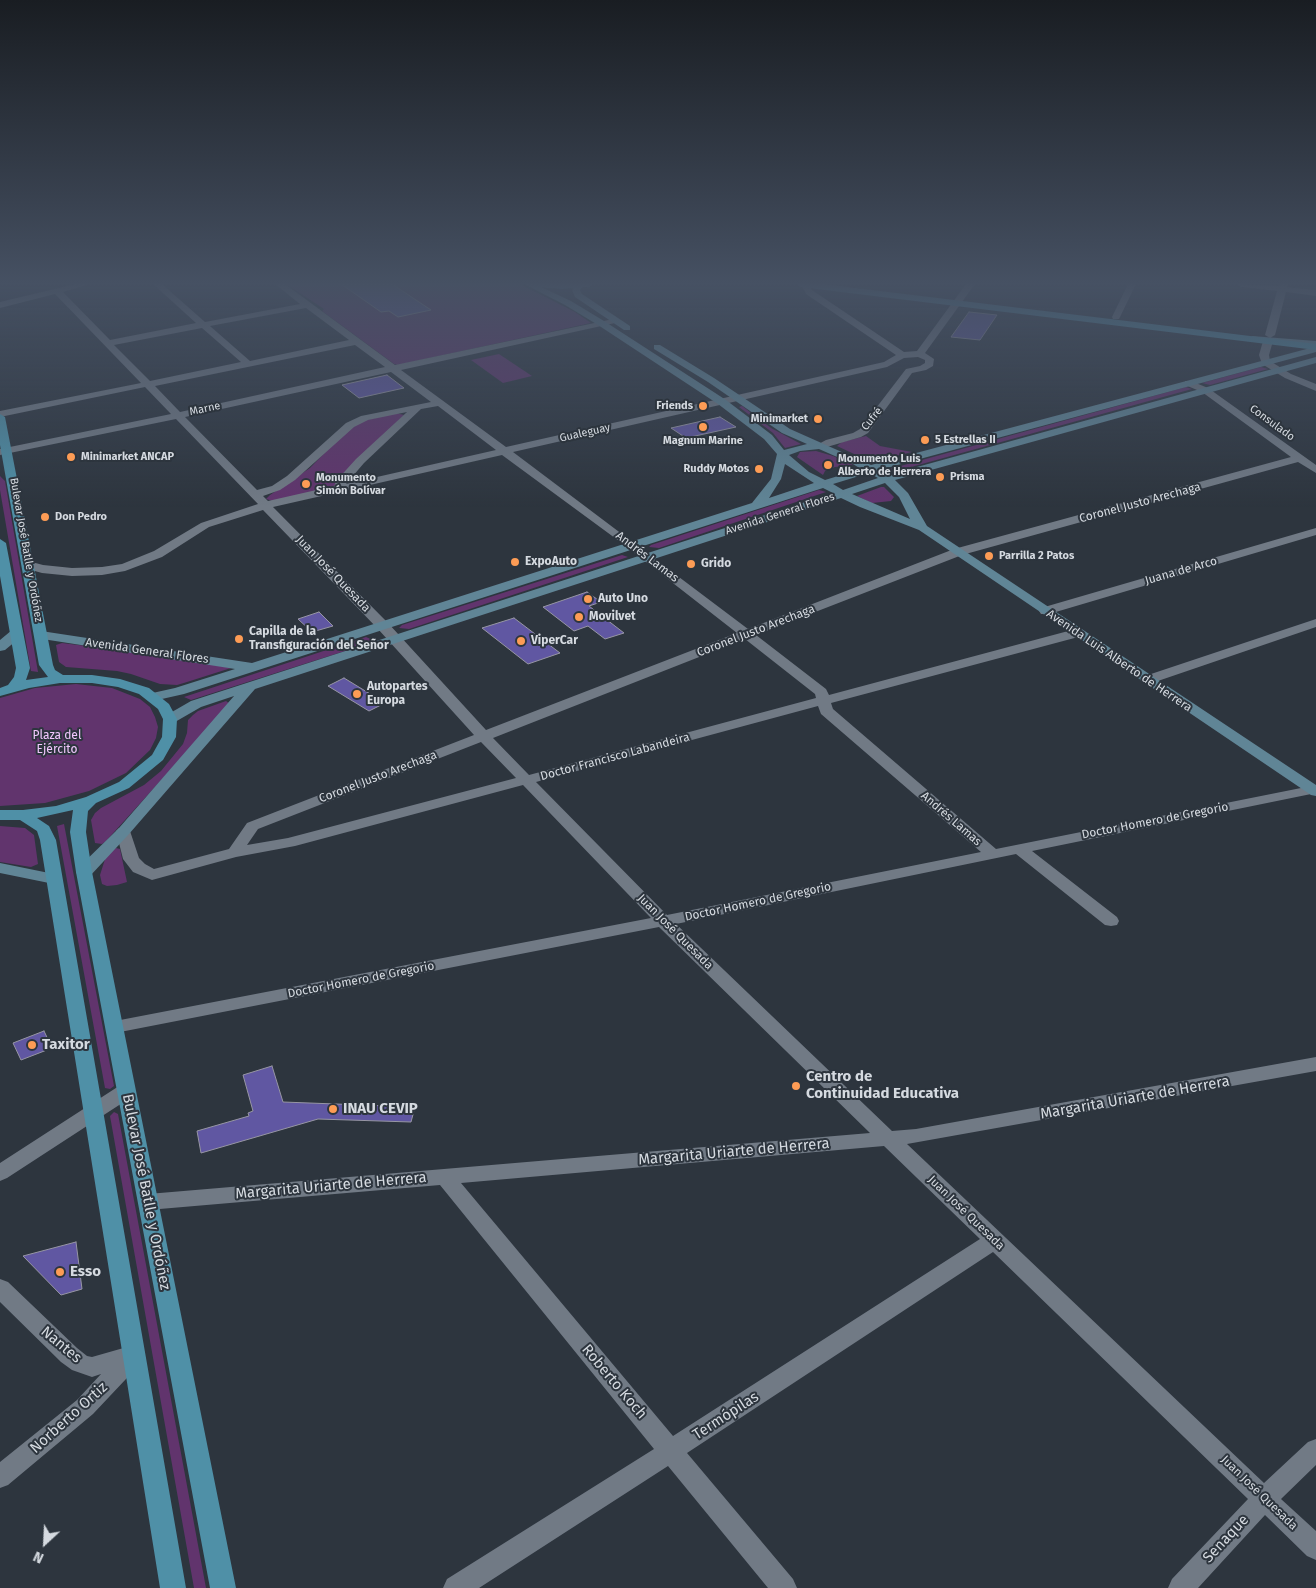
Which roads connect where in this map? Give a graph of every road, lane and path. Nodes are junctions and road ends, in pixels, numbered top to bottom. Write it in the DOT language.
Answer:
graph roads {
  1 [pos="123,358"];
  2 [pos="241,358"];
  3 [pos="277,358"];
  4 [pos="378,358"];
  5 [pos="442,358"];
  6 [pos="655,358"];
  7 [pos="675,358"];
  8 [pos="897,358"];
  9 [pos="927,358"];
  10 [pos="1264,358"];
  11 [pos="1277,358"];
  12 [pos="1316,360"];
  13 [pos="1265,362"];
  14 [pos="248,364"];
  15 [pos="887,364"];
  16 [pos="393,369"];
  17 [pos="1277,370"];
  18 [pos="909,371"];
  19 [pos="1188,382"];
  20 [pos="148,384"];
  21 [pos="1316,388"];
  22 [pos="1205,390"];
  23 [pos="738,398"];
  24 [pos="440,402"];
  25 [pos="722,402"];
  26 [pos="418,407"];
  27 [pos="180,415"];
  28 [pos="0,416"];
  29 [pos="820,446"];
  30 [pos="505,451"];
  31 [pos="3,452"];
  32 [pos="782,454"];
  33 [pos="1300,458"];
  34 [pos="870,469"];
  35 [pos="1316,470"];
  36 [pos="887,479"];
  37 [pos="824,484"];
  38 [pos="338,489"];
  39 [pos="841,493"];
  40 [pos="254,495"];
  41 [pos="904,497"];
  42 [pos="266,505"];
  43 [pos="864,505"];
  44 [pos="755,507"];
  45 [pos="923,528"];
  46 [pos="1316,532"];
  47 [pos="0,543"];
  48 [pos="633,546"];
  49 [pos="958,552"];
  50 [pos="647,557"];
  51 [pos="28,565"];
  52 [pos="1045,611"];
  53 [pos="1314,625"];
  54 [pos="383,626"];
  55 [pos="1077,632"];
  56 [pos="16,633"];
  57 [pos="748,634"];
  58 [pos="41,635"];
  59 [pos="395,640"];
  60 [pos="0,647"];
  61 [pos="254,667"];
  62 [pos="60,679"];
  63 [pos="1147,680"];
  64 [pos="250,686"];
  65 [pos="6,690"];
  66 [pos="153,697"];
  67 [pos="824,701"];
  68 [pos="170,719"];
  69 [pos="483,736"];
  70 [pos="526,780"];
  71 [pos="1315,790"];
  72 [pos="91,800"];
  73 [pos="0,815"];
  74 [pos="23,815"];
  75 [pos="124,831"];
  76 [pos="1018,848"];
  77 [pos="235,852"];
  78 [pos="992,853"];
  79 [pos="0,868"];
  80 [pos="84,872"];
  81 [pos="54,878"];
  82 [pos="663,921"];
  83 [pos="1111,921"];
  84 [pos="115,1027"];
  85 [pos="1312,1069"];
  86 [pos="126,1090"];
  87 [pos="94,1112"];
  88 [pos="889,1139"];
  89 [pos="0,1173"];
  90 [pos="444,1176"];
  91 [pos="148,1202"];
  92 [pos="994,1241"];
  93 [pos="0,1288"];
  94 [pos="134,1355"];
  95 [pos="1316,1450"];
  96 [pos="671,1452"];
  97 [pos="0,1477"];
  98 [pos="1265,1498"];
  99 [pos="1316,1548"];
  100 [pos="173,1588"];
  101 [pos="223,1588"];
  102 [pos="456,1588"];
  103 [pos="784,1588"];
  104 [pos="1181,1588"];
  1 -- 20 [label="street, Juan José Quesada"];
  2 -- 14 [label="street"];
  3 -- 14 [label="street"];
  4 -- 16 [label="street, Andrés Lamas"];
  5 -- 16 [label="street, Marne"];
  6 -- 25 [label="main road, Avenida Luis Alberto de Herrera"];
  7 -- 23 [label="main road, Avenida Luis Alberto de Herrera"];
  8 -- 15 [label="street, Gualeguay"];
  9 -- 18 [label="street, Cufré"];
  10 -- 13 [label="street"];
  11 -- 13 [label="main road, Avenida General Flores"];
  12 -- 17 [label="main road, Avenida General Flores"];
  13 -- 17 [label="street"];
  13 -- 19 [label="main road, Avenida General Flores"];
  14 -- 20 [label="street"];
  15 -- 18 [label="street"];
  15 -- 23 [label="street, Gualeguay"];
  16 -- 24 [label="street, Andrés Lamas"];
  16 -- 27 [label="street, Marne"];
  17 -- 21 [label="street"];
  17 -- 22 [label="main road, Avenida General Flores"];
  18 -- 29 [label="street, Cufré"];
  19 -- 22 [label="street, Consulado"];
  19 -- 34 [label="main road, Avenida General Flores"];
  20 -- 27 [label="street, Juan José Quesada"];
  20 -- 28 [label="street"];
  22 -- 33 [label="street, Consulado"];
  22 -- 36 [label="main road, Avenida General Flores"];
  23 -- 25 [label="street, Gualeguay"];
  23 -- 29 [label="main road, Avenida Luis Alberto de Herrera"];
  24 -- 26 [label="street"];
  24 -- 30 [label="street, Andrés Lamas"];
  25 -- 30 [label="street, Gualeguay"];
  25 -- 32 [label="main road, Avenida Luis Alberto de Herrera"];
  26 -- 38 [label="street"];
  26 -- 40 [label="street"];
  27 -- 31 [label="street, Marne"];
  27 -- 40 [label="street, Juan José Quesada"];
  28 -- 31 [label="main road, Bulevar José Batlle y Ordóñez"];
  29 -- 32 [label="main road, Cufré"];
  29 -- 34 [label="main road, Avenida Luis Alberto de Herrera"];
  30 -- 38 [label="street, Gualeguay"];
  30 -- 48 [label="street, Andrés Lamas"];
  31 -- 51 [label="main road, Bulevar José Batlle y Ordóñez"];
  32 -- 37 [label="main road, Avenida Luis Alberto de Herrera"];
  32 -- 44 [label="main road"];
  33 -- 35 [label="street, Consulado"];
  33 -- 49 [label="street, Coronel Justo Arechaga"];
  34 -- 36 [label="main road, Avenida Luis Alberto de Herrera"];
  34 -- 37 [label="main road, Avenida General Flores"];
  36 -- 39 [label="main road, Avenida General Flores"];
  36 -- 41 [label="main road, Avenida Luis Alberto de Herrera"];
  37 -- 39 [label="main road, Avenida Luis Alberto de Herrera"];
  37 -- 44 [label="main road, Avenida General Flores"];
  38 -- 42 [label="street, Gualeguay"];
  39 -- 43 [label="main road, Avenida Luis Alberto de Herrera"];
  39 -- 50 [label="main road, Avenida General Flores"];
  40 -- 42 [label="street, Juan José Quesada"];
  41 -- 43 [label="main road, Avenida Luis Alberto de Herrera"];
  41 -- 45 [label="main road, Avenida Luis Alberto de Herrera"];
  42 -- 51 [label="street, Gualeguay"];
  42 -- 54 [label="street, Juan José Quesada"];
  43 -- 45 [label="main road, Avenida Luis Alberto de Herrera"];
  44 -- 48 [label="main road, Avenida General Flores"];
  45 -- 49 [label="main road, Avenida Luis Alberto de Herrera"];
  46 -- 52 [label="street, Juana de Arco"];
  47 -- 56 [label="main road, Bulevar José Batlle y Ordóñez"];
  48 -- 50 [label="street, Andrés Lamas"];
  48 -- 54 [label="main road, Avenida General Flores"];
  49 -- 52 [label="main road, Avenida Luis Alberto de Herrera"];
  49 -- 57 [label="street, Coronel Justo Arechaga"];
  50 -- 57 [label="street, Andrés Lamas"];
  50 -- 59 [label="main road, Avenida General Flores"];
  51 -- 58 [label="main road, Bulevar José Batlle y Ordóñez"];
  52 -- 55 [label="main road, Avenida Luis Alberto de Herrera"];
  53 -- 63 [label="street"];
  54 -- 59 [label="street, Juan José Quesada"];
  54 -- 61 [label="main road, Avenida General Flores"];
  55 -- 63 [label="main road, Avenida Luis Alberto de Herrera"];
  55 -- 67 [label="street, Doctor Francisco Labandeira"];
  56 -- 60 [label="main road, Bulevar José Batlle y Ordóñez"];
  56 -- 65 [label="main road, Bulevar José Batlle y Ordóñez"];
  57 -- 67 [label="street, Andrés Lamas"];
  57 -- 69 [label="street, Coronel Justo Arechaga"];
  58 -- 61 [label="main road, Avenida General Flores"];
  58 -- 62 [label="main road, Bulevar José Batlle y Ordóñez"];
  59 -- 64 [label="main road, Avenida General Flores"];
  59 -- 69 [label="street, Juan José Quesada"];
  61 -- 66 [label="main road, Avenida General Flores"];
  62 -- 65 [label="main road, Bulevar José Batlle y Ordóñez"];
  62 -- 66 [label="main road, Bulevar José Batlle y Ordóñez"];
  63 -- 71 [label="main road, Avenida Luis Alberto de Herrera"];
  64 -- 68 [label="main road, Avenida General Flores"];
  64 -- 75 [label="main road"];
  66 -- 68 [label="main road, Bulevar José Batlle y Ordóñez"];
  67 -- 70 [label="street, Doctor Francisco Labandeira"];
  67 -- 78 [label="street, Andrés Lamas"];
  68 -- 72 [label="main road"];
  69 -- 70 [label="street, Juan José Quesada"];
  69 -- 77 [label="street, Coronel Justo Arechaga"];
  70 -- 77 [label="street, Doctor Francisco Labandeira"];
  70 -- 82 [label="street, Juan José Quesada"];
  71 -- 76 [label="street, Doctor Homero de Gregorio"];
  72 -- 74 [label="main road"];
  72 -- 80 [label="main road, Bulevar José Batlle y Ordóñez"];
  73 -- 74 [label="main road"];
  74 -- 81 [label="main road"];
  75 -- 77 [label="street, Doctor Francisco Labandeira"];
  75 -- 80 [label="main road"];
  76 -- 78 [label="street, Doctor Homero de Gregorio"];
  76 -- 83 [label="street"];
  78 -- 82 [label="street, Doctor Homero de Gregorio"];
  79 -- 81 [label="main road"];
  80 -- 84 [label="main road, Bulevar José Batlle y Ordóñez"];
  81 -- 87 [label="main road"];
  82 -- 84 [label="street, Doctor Homero de Gregorio"];
  82 -- 88 [label="street, Juan José Quesada"];
  84 -- 86 [label="main road, Bulevar José Batlle y Ordóñez"];
  85 -- 88 [label="street, Margarita Uriarte de Herrera"];
  86 -- 87 [label="street"];
  86 -- 91 [label="main road, Bulevar José Batlle y Ordóñez"];
  87 -- 89 [label="street"];
  87 -- 94 [label="main road"];
  88 -- 90 [label="street, Margarita Uriarte de Herrera"];
  88 -- 92 [label="street, Juan José Quesada"];
  90 -- 91 [label="street, Margarita Uriarte de Herrera"];
  90 -- 96 [label="street, Roberto Koch"];
  91 -- 101 [label="main road, Bulevar José Batlle y Ordóñez"];
  92 -- 96 [label="street, Termópilas"];
  92 -- 98 [label="street, Juan José Quesada"];
  93 -- 94 [label="street, Nantes"];
  94 -- 97 [label="street, Norberto Ortiz"];
  94 -- 100 [label="main road"];
  95 -- 98 [label="street, Senaque"];
  96 -- 102 [label="street, Termópilas"];
  96 -- 103 [label="street, Roberto Koch"];
  98 -- 99 [label="street, Juan José Quesada"];
  98 -- 104 [label="street, Senaque"];
}
